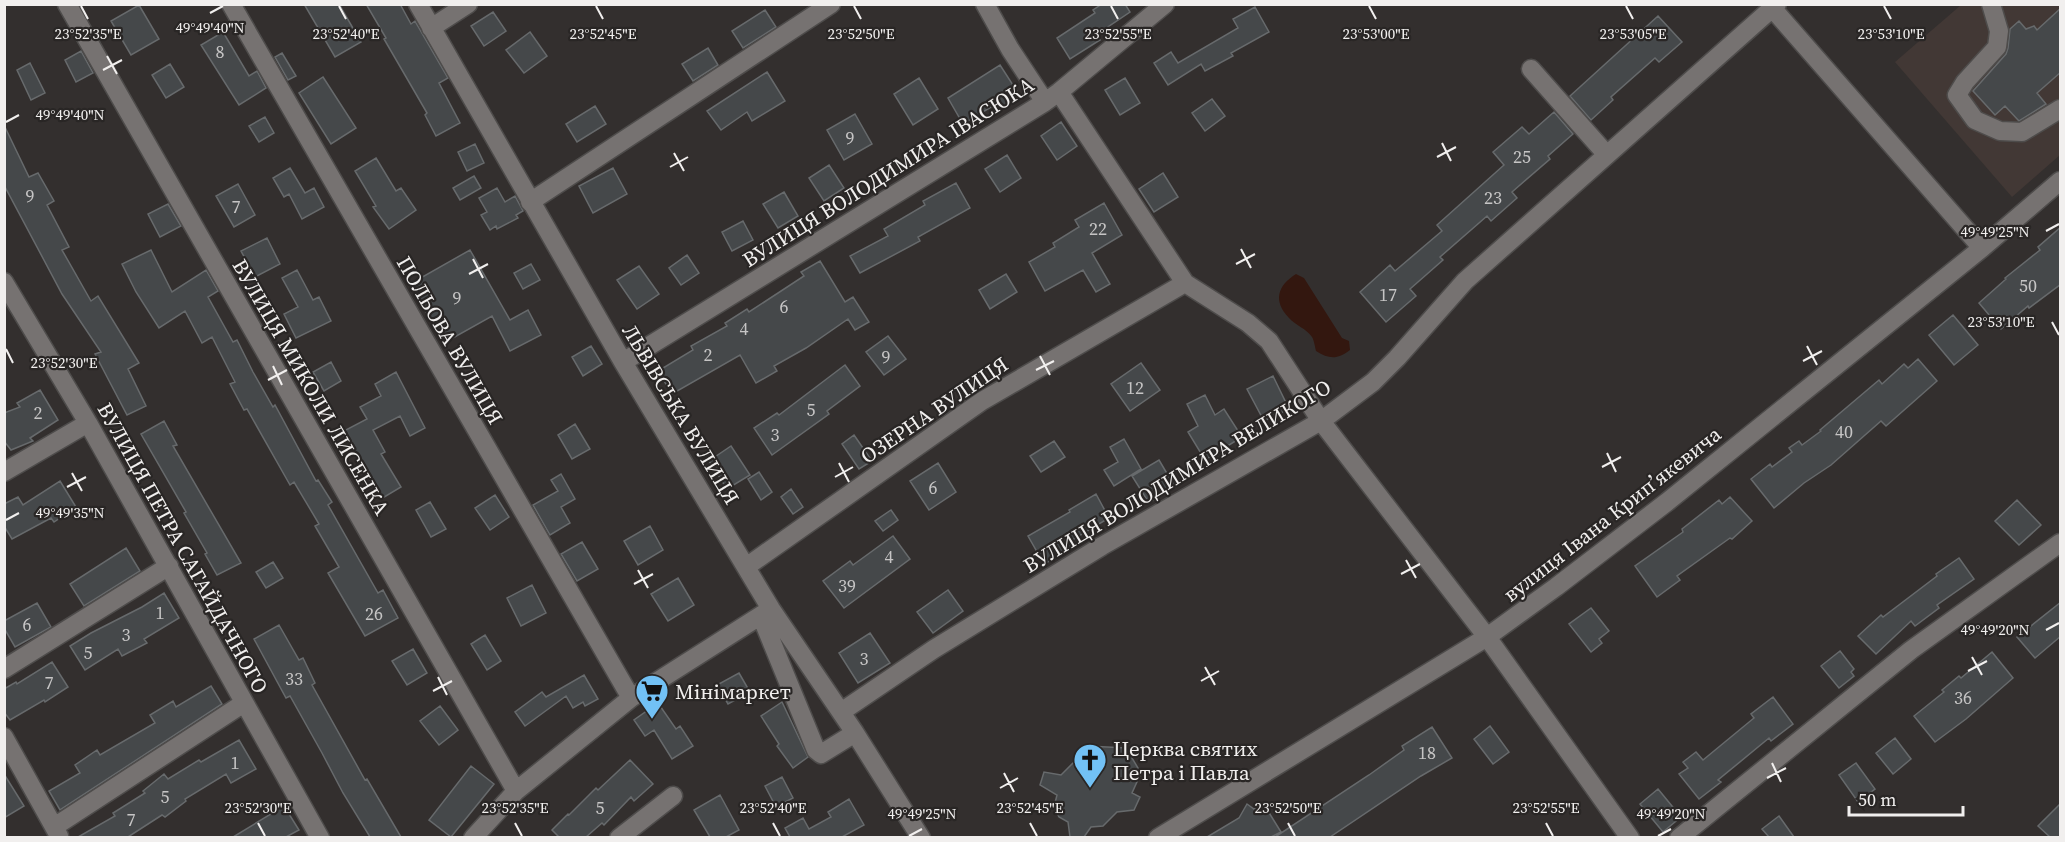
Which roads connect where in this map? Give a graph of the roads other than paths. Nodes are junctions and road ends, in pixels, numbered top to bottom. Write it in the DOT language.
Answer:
graph roads {
  1 [pos="68,4"];
  2 [pos="231,4"];
  3 [pos="418,4"];
  4 [pos="468,4"];
  5 [pos="831,4"];
  6 [pos="985,4"];
  7 [pos="1165,4"];
  8 [pos="1991,4"];
  9 [pos="1775,7"];
  10 [pos="431,28"];
  11 [pos="1531,69"];
  12 [pos="1052,97"];
  13 [pos="2061,110"];
  14 [pos="1606,155"];
  15 [pos="2061,181"];
  16 [pos="530,202"];
  17 [pos="1982,248"];
  18 [pos="4,282"];
  19 [pos="1185,283"];
  20 [pos="623,362"];
  21 [pos="1321,421"];
  22 [pos="88,423"];
  23 [pos="4,472"];
  24 [pos="2061,543"];
  25 [pos="169,566"];
  26 [pos="746,567"];
  27 [pos="766,612"];
  28 [pos="1487,637"];
  29 [pos="4,669"];
  30 [pos="630,698"];
  31 [pos="244,703"];
  32 [pos="841,712"];
  33 [pos="855,733"];
  34 [pos="4,737"];
  35 [pos="516,791"];
  36 [pos="673,796"];
  37 [pos="57,832"];
  38 [pos="314,836"];
  39 [pos="472,837"];
  40 [pos="619,837"];
  41 [pos="921,837"];
  42 [pos="1158,837"];
  43 [pos="1630,837"];
  44 [pos="1679,837"];
  1 -- 35 [label="street, ВУЛИЦЯ МИКОЛИ ЛИСЕНКА"];
  2 -- 30 [label="street, ПОЛЬОВА ВУЛИЦЯ"];
  3 -- 10 [label="street, ЛЬВІВСЬКА ВУЛИЦЯ"];
  4 -- 10 [label="street"];
  5 -- 16 [label="street"];
  6 -- 12 [label="street"];
  7 -- 12 [label="street, ВУЛИЦЯ ВОЛОДИМИРА ІВАСЮКА"];
  8 -- 13 [label="street"];
  9 -- 14 [label="street, ВУЛИЦЯ ВОЛОДИМИРА ВЕЛИКОГО"];
  9 -- 17 [label="street"];
  10 -- 16 [label="street, ЛЬВІВСЬКА ВУЛИЦЯ"];
  11 -- 14 [label="street"];
  12 -- 19 [label="street"];
  12 -- 20 [label="street, ВУЛИЦЯ ВОЛОДИМИРА ІВАСЮКА"];
  14 -- 21 [label="street, ВУЛИЦЯ ВОЛОДИМИРА ВЕЛИКОГО"];
  15 -- 17 [label="street, вулиця Івана Крипʼякевича"];
  16 -- 20 [label="street, ЛЬВІВСЬКА ВУЛИЦЯ"];
  17 -- 28 [label="street, вулиця Івана Крипʼякевича"];
  18 -- 22 [label="street, ВУЛИЦЯ ПЕТРА САГАЙДАЧНОГО"];
  19 -- 21 [label="street"];
  19 -- 26 [label="street, ОЗЕРНА ВУЛИЦЯ"];
  20 -- 26 [label="street, ЛЬВІВСЬКА ВУЛИЦЯ"];
  21 -- 28 [label="street"];
  21 -- 32 [label="street, ВУЛИЦЯ ВОЛОДИМИРА ВЕЛИКОГО"];
  22 -- 23 [label="street"];
  22 -- 25 [label="street, ВУЛИЦЯ ПЕТРА САГАЙДАЧНОГО"];
  24 -- 44 [label="street"];
  25 -- 29 [label="street"];
  25 -- 31 [label="street, ВУЛИЦЯ ПЕТРА САГАЙДАЧНОГО"];
  26 -- 27 [label="street, ЛЬВІВСЬКА ВУЛИЦЯ"];
  27 -- 30 [label="street"];
  27 -- 32 [label="street, ЛЬВІВСЬКА ВУЛИЦЯ"];
  27 -- 33 [label="street"];
  28 -- 42 [label="street, вулиця Івана Крипʼякевича"];
  28 -- 43 [label="street"];
  30 -- 35 [label="street"];
  31 -- 37 [label="street"];
  31 -- 38 [label="street, ВУЛИЦЯ ПЕТРА САГАЙДАЧНОГО"];
  32 -- 33 [label="street, ЛЬВІВСЬКА ВУЛИЦЯ"];
  33 -- 41 [label="street, ЛЬВІВСЬКА ВУЛИЦЯ"];
  34 -- 37 [label="street"];
  35 -- 39 [label="street"];
  36 -- 40 [label="street"];
}
